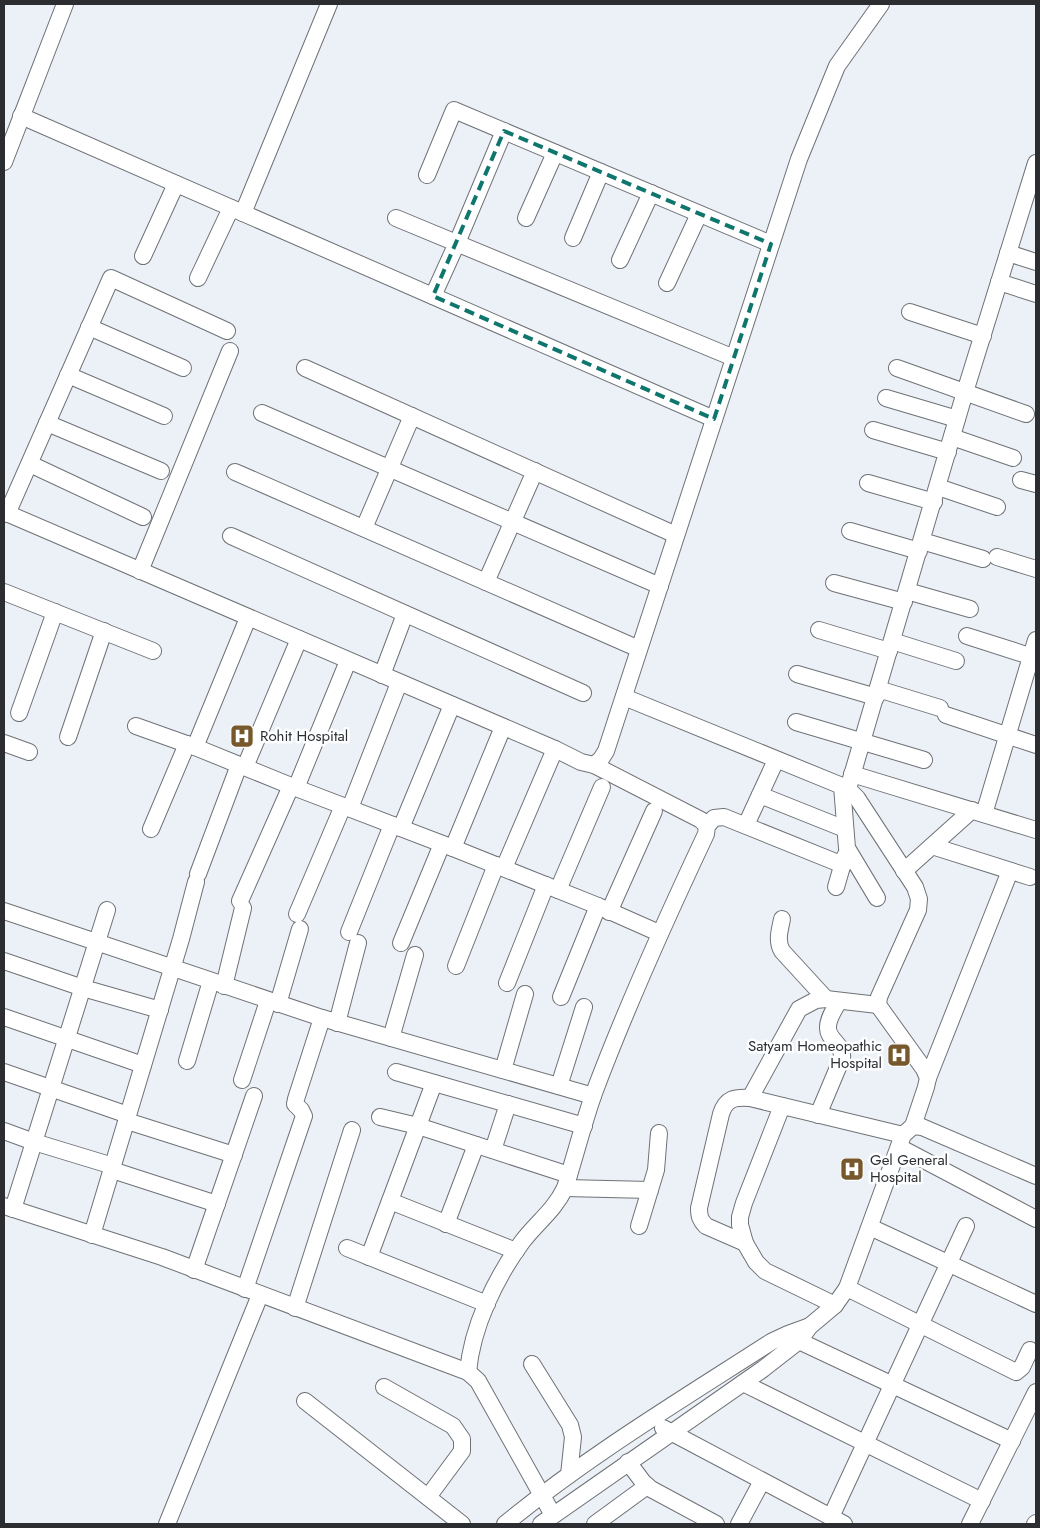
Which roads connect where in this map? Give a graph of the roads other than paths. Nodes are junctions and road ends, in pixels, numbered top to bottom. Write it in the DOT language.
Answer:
graph roads {
  1 [pos="65,4"];
  2 [pos="329,4"];
  3 [pos="881,4"];
  4 [pos="21,116"];
  5 [pos="504,131"];
  6 [pos="554,152"];
  7 [pos="4,162"];
  8 [pos="1036,163"];
  9 [pos="601,172"];
  10 [pos="427,175"];
  11 [pos="176,184"];
  12 [pos="1033,185"];
  13 [pos="651,193"];
  14 [pos="237,210"];
  15 [pos="699,214"];
  16 [pos="396,218"];
  17 [pos="526,218"];
  18 [pos="573,238"];
  19 [pos="457,243"];
  20 [pos="771,244"];
  21 [pos="1008,253"];
  22 [pos="143,256"];
  23 [pos="620,260"];
  24 [pos="1036,262"];
  25 [pos="198,278"];
  26 [pos="1000,282"];
  27 [pos="667,284"];
  28 [pos="1036,294"];
  29 [pos="433,296"];
  30 [pos="910,312"];
  31 [pos="89,327"];
  32 [pos="227,331"];
  33 [pos="983,336"];
  34 [pos="230,351"];
  35 [pos="734,358"];
  36 [pos="183,368"];
  37 [pos="305,368"];
  38 [pos="897,368"];
  39 [pos="68,375"];
  40 [pos="965,392"];
  41 [pos="886,398"];
  42 [pos="262,413"];
  43 [pos="1026,414"];
  44 [pos="164,416"];
  45 [pos="412,416"];
  46 [pos="714,419"];
  47 [pos="957,419"];
  48 [pos="47,423"];
  49 [pos="873,430"];
  50 [pos="950,445"];
  51 [pos="1013,458"];
  52 [pos="30,464"];
  53 [pos="389,468"];
  54 [pos="161,471"];
  55 [pos="535,471"];
  56 [pos="235,472"];
  57 [pos="868,483"];
  58 [pos="936,494"];
  59 [pos="997,507"];
  60 [pos="5,513"];
  61 [pos="143,516"];
  62 [pos="513,522"];
  63 [pos="364,528"];
  64 [pos="850,531"];
  65 [pos="676,535"];
  66 [pos="231,536"];
  67 [pos="921,546"];
  68 [pos="1036,569"];
  69 [pos="140,571"];
  70 [pos="486,582"];
  71 [pos="834,583"];
  72 [pos="660,586"];
  73 [pos="5,594"];
  74 [pos="906,597"];
  75 [pos="970,609"];
  76 [pos="55,612"];
  77 [pos="405,614"];
  78 [pos="248,618"];
  79 [pos="818,630"];
  80 [pos="104,631"];
  81 [pos="967,636"];
  82 [pos="299,640"];
  83 [pos="1036,640"];
  84 [pos="891,646"];
  85 [pos="639,648"];
  86 [pos="153,651"];
  87 [pos="1034,657"];
  88 [pos="348,660"];
  89 [pos="956,661"];
  90 [pos="797,674"];
  91 [pos="382,675"];
  92 [pos="399,683"];
  93 [pos="583,693"];
  94 [pos="877,693"];
  95 [pos="624,697"];
  96 [pos="452,705"];
  97 [pos="18,713"];
  98 [pos="796,722"];
  99 [pos="136,726"];
  100 [pos="503,727"];
  101 [pos="1008,736"];
  102 [pos="68,737"];
  103 [pos="4,743"];
  104 [pos="862,743"];
  105 [pos="1036,745"];
  106 [pos="191,746"];
  107 [pos="555,750"];
  108 [pos="29,752"];
  109 [pos="776,760"];
  110 [pos="924,760"];
  111 [pos="594,765"];
  112 [pos="242,766"];
  113 [pos="847,783"];
  114 [pos="294,787"];
  115 [pos="602,787"];
  116 [pos="760,795"];
  117 [pos="346,807"];
  118 [pos="654,811"];
  119 [pos="978,812"];
  120 [pos="746,825"];
  121 [pos="397,826"];
  122 [pos="707,826"];
  123 [pos="151,829"];
  124 [pos="845,829"];
  125 [pos="1036,830"];
  126 [pos="448,846"];
  127 [pos="932,846"];
  128 [pos="847,848"];
  129 [pos="843,865"];
  130 [pos="500,867"];
  131 [pos="904,871"];
  132 [pos="1010,871"];
  133 [pos="1030,877"];
  134 [pos="836,887"];
  135 [pos="552,888"];
  136 [pos="877,898"];
  137 [pos="603,909"];
  138 [pos="107,910"];
  139 [pos="4,911"];
  140 [pos="782,919"];
  141 [pos="659,933"];
  142 [pos="97,943"];
  143 [pos="401,943"];
  144 [pos="414,955"];
  145 [pos="4,961"];
  146 [pos="456,966"];
  147 [pos="172,968"];
  148 [pos="217,984"];
  149 [pos="507,984"];
  150 [pos="83,988"];
  151 [pos="525,994"];
  152 [pos="561,997"];
  153 [pos="832,1000"];
  154 [pos="273,1003"];
  155 [pos="878,1005"];
  156 [pos="584,1007"];
  157 [pos="160,1010"];
  158 [pos="4,1017"];
  159 [pos="329,1021"];
  160 [pos="67,1038"];
  161 [pos="391,1038"];
  162 [pos="187,1061"];
  163 [pos="144,1065"];
  164 [pos="503,1070"];
  165 [pos="4,1072"];
  166 [pos="396,1072"];
  167 [pos="928,1078"];
  168 [pos="242,1080"];
  169 [pos="434,1083"];
  170 [pos="559,1086"];
  171 [pos="51,1087"];
  172 [pos="254,1096"];
  173 [pos="593,1096"];
  174 [pos="750,1098"];
  175 [pos="508,1104"];
  176 [pos="782,1106"];
  177 [pos="818,1115"];
  178 [pos="380,1117"];
  179 [pos="128,1118"];
  180 [pos="418,1126"];
  181 [pos="584,1126"];
  182 [pos="4,1130"];
  183 [pos="352,1130"];
  184 [pos="659,1133"];
  185 [pos="905,1136"];
  186 [pos="34,1142"];
  187 [pos="476,1145"];
  188 [pos="493,1150"];
  189 [pos="234,1155"];
  190 [pos="112,1168"];
  191 [pos="1036,1176"];
  192 [pos="567,1182"];
  193 [pos="650,1190"];
  194 [pos="390,1201"];
  195 [pos="217,1204"];
  196 [pos="8,1208"];
  197 [pos="1036,1219"];
  198 [pos="446,1224"];
  199 [pos="639,1226"];
  200 [pos="870,1226"];
  201 [pos="966,1226"];
  202 [pos="92,1235"];
  203 [pos="745,1243"];
  204 [pos="347,1248"];
  205 [pos="516,1251"];
  206 [pos="369,1257"];
  207 [pos="950,1263"];
  208 [pos="194,1270"];
  209 [pos="847,1288"];
  210 [pos="253,1292"];
  211 [pos="487,1304"];
  212 [pos="1036,1304"];
  213 [pos="835,1305"];
  214 [pos="295,1308"];
  215 [pos="922,1324"];
  216 [pos="794,1338"];
  217 [pos="1030,1350"];
  218 [pos="532,1364"];
  219 [pos="468,1372"];
  220 [pos="743,1383"];
  221 [pos="892,1385"];
  222 [pos="384,1387"];
  223 [pos="1036,1393"];
  224 [pos="305,1401"];
  225 [pos="651,1419"];
  226 [pos="670,1433"];
  227 [pos="1012,1441"];
  228 [pos="864,1444"];
  229 [pos="628,1462"];
  230 [pos="569,1475"];
  231 [pos="762,1481"];
  232 [pos="647,1486"];
  233 [pos="540,1495"];
  234 [pos="428,1497"];
  235 [pos="982,1501"];
  236 [pos="547,1519"];
  237 [pos="838,1521"];
  238 [pos="167,1524"];
  239 [pos="462,1524"];
  240 [pos="505,1524"];
  241 [pos="595,1524"];
  242 [pos="716,1524"];
  243 [pos="739,1524"];
  244 [pos="970,1524"];
  1 -- 4 [label="street"];
  2 -- 14 [label="street"];
  3 -- 20 [label="street"];
  4 -- 7 [label="street"];
  4 -- 11 [label="street"];
  5 -- 6 [label="street"];
  5 -- 10 [label="street"];
  5 -- 19 [label="street"];
  6 -- 9 [label="street"];
  6 -- 17 [label="street"];
  8 -- 12 [label="street"];
  9 -- 13 [label="street"];
  9 -- 18 [label="street"];
  11 -- 14 [label="street"];
  11 -- 22 [label="street"];
  12 -- 21 [label="street"];
  13 -- 15 [label="street"];
  13 -- 23 [label="street"];
  14 -- 25 [label="street"];
  14 -- 29 [label="street"];
  15 -- 20 [label="street"];
  15 -- 27 [label="street"];
  16 -- 19 [label="street"];
  19 -- 29 [label="street"];
  19 -- 35 [label="street"];
  20 -- 35 [label="street"];
  21 -- 24 [label="street"];
  21 -- 26 [label="street"];
  26 -- 28 [label="street"];
  26 -- 33 [label="street"];
  29 -- 46 [label="street"];
  30 -- 33 [label="street"];
  31 -- 32 [label="street"];
  31 -- 36 [label="street"];
  31 -- 39 [label="street"];
  33 -- 40 [label="street"];
  34 -- 69 [label="street"];
  35 -- 46 [label="street"];
  37 -- 45 [label="street"];
  38 -- 40 [label="street"];
  39 -- 44 [label="street"];
  39 -- 48 [label="street"];
  40 -- 43 [label="street"];
  40 -- 47 [label="street"];
  41 -- 47 [label="street"];
  42 -- 53 [label="street"];
  45 -- 53 [label="street"];
  45 -- 55 [label="street"];
  46 -- 65 [label="street"];
  47 -- 50 [label="street"];
  48 -- 52 [label="street"];
  48 -- 54 [label="street"];
  49 -- 50 [label="street"];
  50 -- 51 [label="street"];
  50 -- 58 [label="street"];
  52 -- 60 [label="street"];
  52 -- 61 [label="street"];
  53 -- 62 [label="street"];
  53 -- 63 [label="street"];
  55 -- 62 [label="street"];
  55 -- 65 [label="street"];
  56 -- 63 [label="street"];
  57 -- 58 [label="street"];
  58 -- 59 [label="street"];
  58 -- 67 [label="street"];
  60 -- 69 [label="street"];
  62 -- 70 [label="street"];
  62 -- 72 [label="street"];
  63 -- 70 [label="street"];
  64 -- 67 [label="street"];
  65 -- 72 [label="street"];
  66 -- 77 [label="street"];
  67 -- 68 [label="street"];
  67 -- 74 [label="street"];
  69 -- 78 [label="street"];
  70 -- 85 [label="street"];
  71 -- 74 [label="street"];
  72 -- 85 [label="street"];
  73 -- 76 [label="street"];
  74 -- 75 [label="street"];
  74 -- 84 [label="street"];
  76 -- 80 [label="street"];
  76 -- 97 [label="street"];
  77 -- 91 [label="street"];
  77 -- 93 [label="street"];
  78 -- 82 [label="street"];
  78 -- 106 [label="street"];
  79 -- 84 [label="street"];
  80 -- 86 [label="street"];
  80 -- 102 [label="street"];
  81 -- 87 [label="street"];
  82 -- 88 [label="street"];
  82 -- 112 [label="street"];
  83 -- 87 [label="street"];
  84 -- 89 [label="street"];
  84 -- 94 [label="street"];
  85 -- 95 [label="street"];
  87 -- 101 [label="street"];
  88 -- 91 [label="street"];
  88 -- 114 [label="street"];
  90 -- 94 [label="street"];
  91 -- 92 [label="street"];
  92 -- 96 [label="street"];
  92 -- 117 [label="street"];
  94 -- 101 [label="street"];
  94 -- 104 [label="street"];
  95 -- 109 [label="street"];
  95 -- 111 [label="street"];
  96 -- 100 [label="street"];
  96 -- 121 [label="street"];
  98 -- 104 [label="street"];
  99 -- 106 [label="street"];
  100 -- 107 [label="street"];
  100 -- 126 [label="street"];
  101 -- 105 [label="street"];
  101 -- 119 [label="street"];
  103 -- 108 [label="street"];
  104 -- 110 [label="street"];
  104 -- 113 [label="street"];
  106 -- 112 [label="street"];
  106 -- 123 [label="street"];
  107 -- 111 [label="street"];
  107 -- 130 [label="street"];
  109 -- 113 [label="street"];
  109 -- 116 [label="street"];
  111 -- 122 [label="street"];
  112 -- 114 [label="street"];
  112 -- 147 [label="street"];
  113 -- 119 [label="street"];
  113 -- 124 [label="street"];
  113 -- 131 [label="street"];
  114 -- 117 [label="street"];
  114 -- 148 [label="street"];
  115 -- 135 [label="street"];
  116 -- 120 [label="street"];
  116 -- 124 [label="street"];
  117 -- 121 [label="street"];
  117 -- 154 [label="street"];
  118 -- 137 [label="street"];
  119 -- 125 [label="street"];
  119 -- 127 [label="street"];
  120 -- 122 [label="street"];
  120 -- 129 [label="street"];
  121 -- 126 [label="street"];
  121 -- 159 [label="street"];
  122 -- 141 [label="street"];
  124 -- 128 [label="street"];
  126 -- 130 [label="street"];
  126 -- 143 [label="street"];
  127 -- 131 [label="street"];
  127 -- 132 [label="street"];
  128 -- 129 [label="street"];
  128 -- 136 [label="street"];
  129 -- 134 [label="street"];
  130 -- 135 [label="street"];
  130 -- 146 [label="street"];
  131 -- 155 [label="street"];
  132 -- 133 [label="street"];
  132 -- 167 [label="street"];
  135 -- 137 [label="street"];
  135 -- 149 [label="street"];
  137 -- 141 [label="street"];
  137 -- 152 [label="street"];
  138 -- 142 [label="street"];
  139 -- 142 [label="street"];
  140 -- 153 [label="street"];
  141 -- 173 [label="street"];
  142 -- 147 [label="street"];
  142 -- 150 [label="street"];
  144 -- 161 [label="street"];
  145 -- 150 [label="street"];
  147 -- 148 [label="street"];
  147 -- 157 [label="street"];
  148 -- 154 [label="street"];
  148 -- 162 [label="street"];
  150 -- 157 [label="street"];
  150 -- 160 [label="street"];
  151 -- 164 [label="street"];
  153 -- 155 [label="street"];
  153 -- 174 [label="street"];
  153 -- 177 [label="street"];
  154 -- 159 [label="street"];
  154 -- 168 [label="street"];
  155 -- 167 [label="street"];
  156 -- 170 [label="street"];
  157 -- 163 [label="street"];
  158 -- 160 [label="street"];
  159 -- 161 [label="street"];
  159 -- 210 [label="street"];
  160 -- 163 [label="street"];
  160 -- 171 [label="street"];
  161 -- 164 [label="street"];
  163 -- 179 [label="street"];
  164 -- 170 [label="street"];
  165 -- 171 [label="street"];
  166 -- 169 [label="street"];
  167 -- 185 [label="street"];
  169 -- 175 [label="street"];
  169 -- 180 [label="street"];
  170 -- 173 [label="street"];
  171 -- 179 [label="street"];
  171 -- 186 [label="street"];
  172 -- 189 [label="street"];
  173 -- 181 [label="street"];
  174 -- 176 [label="street"];
  174 -- 203 [label="street"];
  175 -- 181 [label="street"];
  175 -- 188 [label="street"];
  176 -- 177 [label="street"];
  176 -- 203 [label="street"];
  177 -- 185 [label="street"];
  178 -- 180 [label="street"];
  179 -- 189 [label="street"];
  179 -- 190 [label="street"];
  180 -- 187 [label="street"];
  180 -- 194 [label="street"];
  181 -- 192 [label="street"];
  182 -- 186 [label="street"];
  183 -- 214 [label="street"];
  184 -- 193 [label="street"];
  185 -- 191 [label="street"];
  185 -- 197 [label="street"];
  185 -- 200 [label="street"];
  186 -- 190 [label="street"];
  186 -- 196 [label="street"];
  187 -- 188 [label="street"];
  187 -- 198 [label="street"];
  188 -- 192 [label="street"];
  189 -- 195 [label="street"];
  190 -- 195 [label="street"];
  190 -- 202 [label="street"];
  192 -- 193 [label="street"];
  192 -- 205 [label="street"];
  193 -- 199 [label="street"];
  194 -- 198 [label="street"];
  194 -- 206 [label="street"];
  195 -- 208 [label="street"];
  196 -- 202 [label="street"];
  198 -- 205 [label="street"];
  200 -- 207 [label="street"];
  200 -- 209 [label="street"];
  201 -- 207 [label="street"];
  202 -- 208 [label="street"];
  203 -- 213 [label="street"];
  204 -- 206 [label="street"];
  205 -- 211 [label="street"];
  206 -- 211 [label="street"];
  207 -- 212 [label="street"];
  207 -- 215 [label="street"];
  208 -- 210 [label="street"];
  209 -- 213 [label="street"];
  209 -- 215 [label="street"];
  210 -- 214 [label="street"];
  210 -- 238 [label="street"];
  211 -- 219 [label="street"];
  213 -- 216 [label="street"];
  214 -- 219 [label="street"];
  215 -- 217 [label="street"];
  215 -- 221 [label="street"];
  216 -- 220 [label="street"];
  216 -- 221 [label="street"];
  216 -- 225 [label="street"];
  218 -- 230 [label="street"];
  219 -- 233 [label="street"];
  220 -- 226 [label="street"];
  220 -- 228 [label="street"];
  221 -- 227 [label="street"];
  221 -- 228 [label="street"];
  222 -- 234 [label="street"];
  223 -- 227 [label="street"];
  224 -- 234 [label="street"];
  225 -- 226 [label="street"];
  225 -- 230 [label="street"];
  226 -- 229 [label="street"];
  226 -- 231 [label="street"];
  227 -- 235 [label="street"];
  228 -- 235 [label="street"];
  228 -- 237 [label="street"];
  229 -- 232 [label="street"];
  229 -- 236 [label="street"];
  230 -- 233 [label="street"];
  231 -- 237 [label="street"];
  231 -- 243 [label="street"];
  232 -- 241 [label="street"];
  232 -- 242 [label="street"];
  233 -- 236 [label="street"];
  233 -- 240 [label="street"];
  234 -- 239 [label="street"];
  235 -- 244 [label="street"];
}
